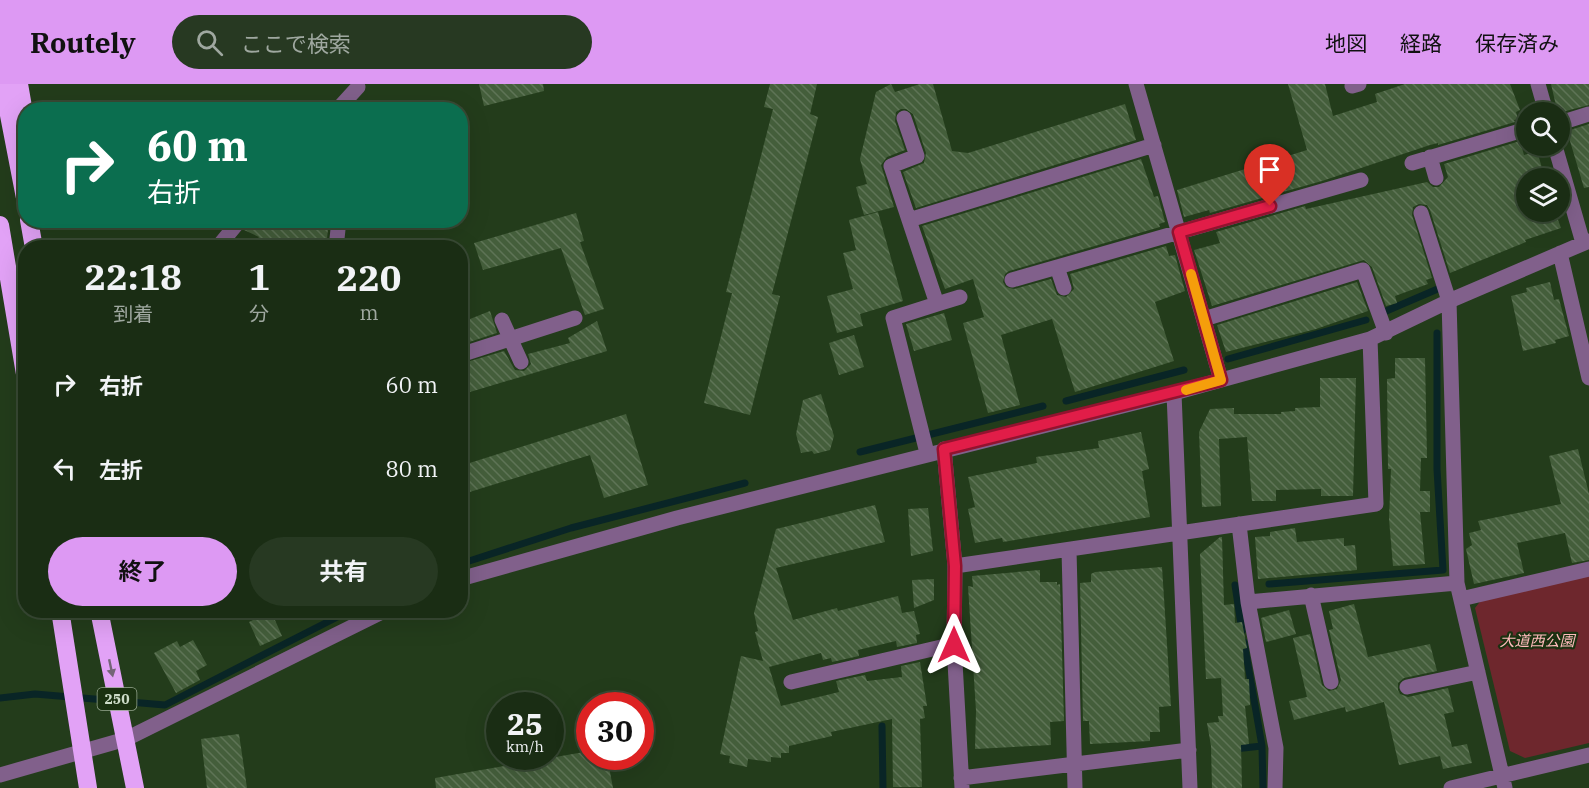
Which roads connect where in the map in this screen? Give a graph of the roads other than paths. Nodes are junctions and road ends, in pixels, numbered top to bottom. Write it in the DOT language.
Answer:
graph roads {
  1 [pos="3,84"];
  2 [pos="19,84"];
  3 [pos="1136,84"];
  4 [pos="1538,84"];
  5 [pos="358,85"];
  6 [pos="22,102"];
  7 [pos="344,102"];
  8 [pos="355,102"];
  9 [pos="1543,102"];
  10 [pos="1589,114"];
  11 [pos="904,118"];
  12 [pos="1570,120"];
  13 [pos="1516,132"];
  14 [pos="1154,145"];
  15 [pos="1558,156"];
  16 [pos="1430,157"];
  17 [pos="18,161"];
  18 [pos="1412,163"];
  19 [pos="1436,178"];
  20 [pos="1361,180"];
  21 [pos="1421,213"];
  22 [pos="909,220"];
  23 [pos="0,225"];
  24 [pos="233,228"];
  25 [pos="1179,232"];
  26 [pos="224,240"];
  27 [pos="1586,242"];
  28 [pos="1560,253"];
  29 [pos="1058,267"];
  30 [pos="1012,280"];
  31 [pos="1064,288"];
  32 [pos="960,297"];
  33 [pos="1449,301"];
  34 [pos="937,304"];
  35 [pos="575,318"];
  36 [pos="1204,319"];
  37 [pos="502,320"];
  38 [pos="18,332"];
  39 [pos="1386,333"];
  40 [pos="511,339"];
  41 [pos="1370,339"];
  42 [pos="1586,348"];
  43 [pos="468,352"];
  44 [pos="521,362"];
  45 [pos="1589,378"];
  46 [pos="1221,380"];
  47 [pos="1174,393"];
  48 [pos="944,449"];
  49 [pos="927,453"];
  50 [pos="1239,525"];
  51 [pos="1180,534"];
  52 [pos="1069,550"];
  53 [pos="955,566"];
  54 [pos="1589,569"];
  55 [pos="468,577"];
  56 [pos="1457,583"];
  57 [pos="1311,595"];
  58 [pos="1461,599"];
  59 [pos="1248,602"];
  60 [pos="61,618"];
  61 [pos="101,618"];
  62 [pos="370,618"];
  63 [pos="954,645"];
  64 [pos="1478,672"];
  65 [pos="791,682"];
  66 [pos="1331,682"];
  67 [pos="1407,687"];
  68 [pos="126,740"];
  69 [pos="1189,750"];
  70 [pos="81,754"];
  71 [pos="1589,755"];
  72 [pos="1075,764"];
  73 [pos="0,776"];
  74 [pos="1504,782"];
  75 [pos="962,783"];
  76 [pos="88,788"];
  77 [pos="135,788"];
  78 [pos="1075,788"];
  79 [pos="1190,788"];
  80 [pos="1275,788"];
  81 [pos="1451,788"];
  1 -- 17 [label="highway"];
  2 -- 6 [label="highway"];
  3 -- 14 [label="street"];
  4 -- 9 [label="street"];
  5 -- 7 [label="street"];
  5 -- 8 [label="street"];
  10 -- 12 [label="street"];
  11 -- 22 [label="street"];
  13 -- 16 [label="street"];
  14 -- 22 [label="street"];
  14 -- 25 [label="street"];
  15 -- 27 [label="street"];
  16 -- 18 [label="street"];
  16 -- 19 [label="street"];
  20 -- 25 [label="street"];
  21 -- 33 [label="street"];
  22 -- 34 [label="street"];
  23 -- 38 [label="highway"];
  24 -- 26 [label="street"];
  25 -- 29 [label="street"];
  25 -- 36 [label="street"];
  27 -- 28 [label="street"];
  28 -- 33 [label="street"];
  28 -- 42 [label="street"];
  29 -- 30 [label="street"];
  29 -- 31 [label="street"];
  32 -- 34 [label="street"];
  33 -- 39 [label="street"];
  33 -- 56 [label="street"];
  34 -- 49 [label="street"];
  35 -- 40 [label="street"];
  36 -- 39 [label="street"];
  36 -- 46 [label="street"];
  37 -- 40 [label="street"];
  39 -- 41 [label="street"];
  40 -- 43 [label="street"];
  40 -- 44 [label="street"];
  41 -- 46 [label="street"];
  41 -- 50 [label="street"];
  42 -- 45 [label="street"];
  46 -- 47 [label="street"];
  47 -- 48 [label="street"];
  47 -- 51 [label="street"];
  48 -- 49 [label="street"];
  48 -- 53 [label="street"];
  49 -- 55 [label="street"];
  50 -- 51 [label="street"];
  50 -- 59 [label="street"];
  51 -- 52 [label="street"];
  51 -- 69 [label="street"];
  52 -- 53 [label="street"];
  52 -- 72 [label="street"];
  53 -- 63 [label="street"];
  54 -- 58 [label="street"];
  56 -- 57 [label="street"];
  56 -- 58 [label="street"];
  57 -- 59 [label="street"];
  57 -- 66 [label="street"];
  58 -- 64 [label="street"];
  59 -- 80 [label="street"];
  60 -- 70 [label="highway"];
  61 -- 68 [label="highway, 250, one-way"];
  62 -- 68 [label="street"];
  63 -- 65 [label="street"];
  63 -- 75 [label="street"];
  64 -- 67 [label="street"];
  64 -- 74 [label="street"];
  68 -- 70 [label="street"];
  68 -- 77 [label="highway, 250"];
  69 -- 72 [label="street"];
  69 -- 79 [label="street"];
  70 -- 73 [label="street"];
  70 -- 76 [label="highway"];
  71 -- 74 [label="street"];
  72 -- 75 [label="street"];
  72 -- 78 [label="street"];
  74 -- 81 [label="street"];
}
